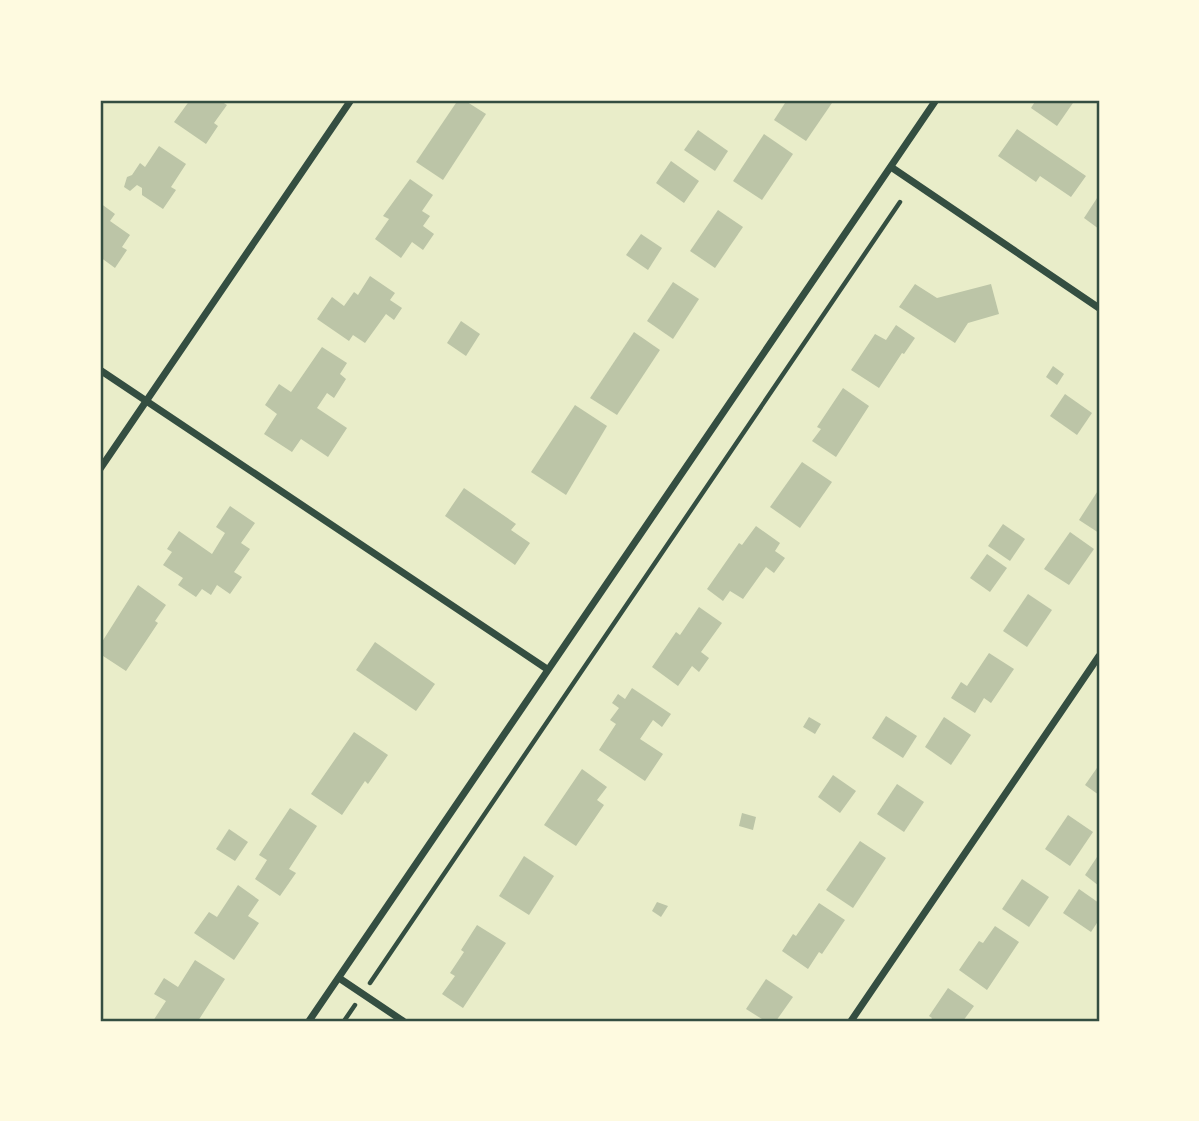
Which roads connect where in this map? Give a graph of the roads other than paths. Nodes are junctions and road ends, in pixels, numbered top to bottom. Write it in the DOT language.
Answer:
graph roads {
  1 [pos="351,100"];
  2 [pos="936,100"];
  3 [pos="891,167"];
  4 [pos="1099,308"];
  5 [pos="100,370"];
  6 [pos="146,401"];
  7 [pos="100,469"];
  8 [pos="1099,656"];
  9 [pos="547,669"];
  10 [pos="339,978"];
  11 [pos="309,1021"];
  12 [pos="403,1021"];
  13 [pos="851,1021"];
  1 -- 6 [label="street"];
  2 -- 3 [label="street"];
  3 -- 4 [label="street"];
  3 -- 9 [label="street"];
  5 -- 6 [label="street"];
  6 -- 7 [label="street"];
  6 -- 9 [label="street"];
  8 -- 13 [label="street"];
  9 -- 10 [label="street"];
  10 -- 11 [label="street"];
  10 -- 12 [label="street"];
}
